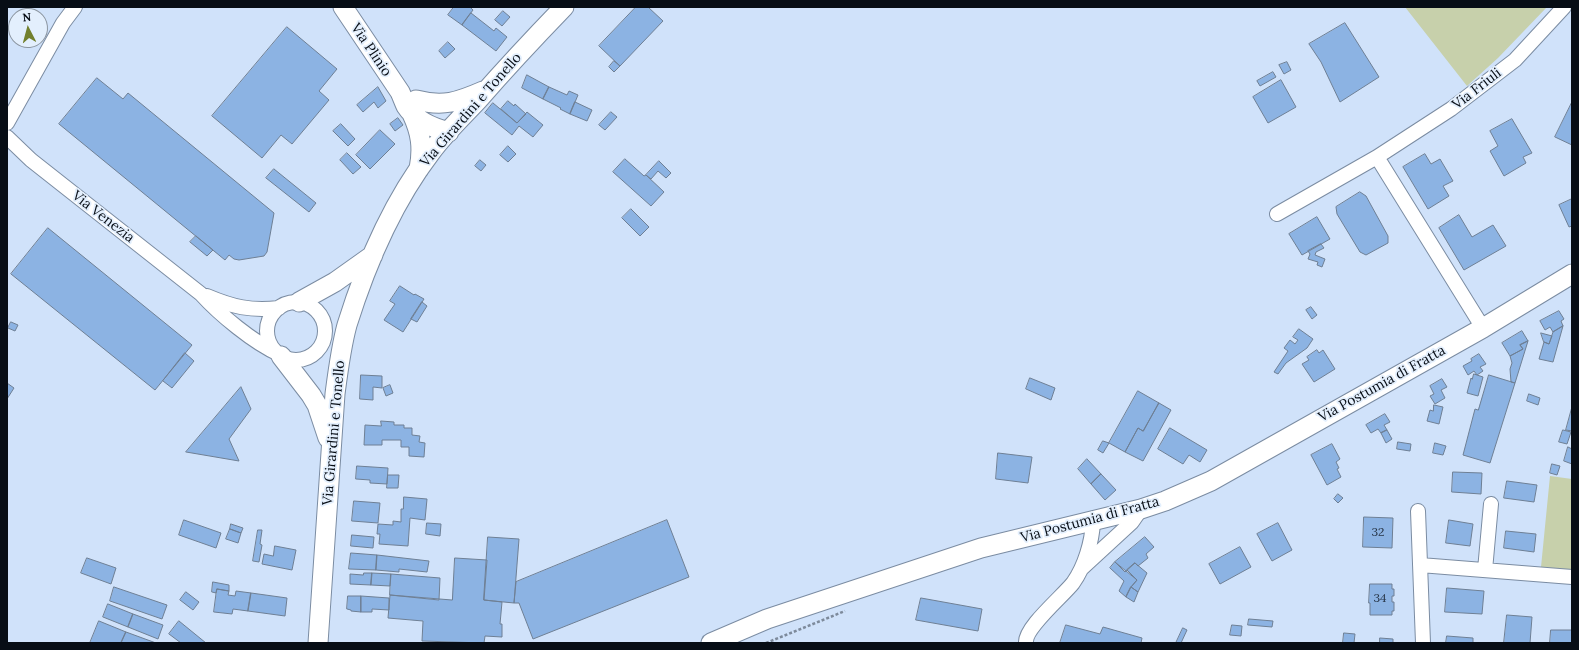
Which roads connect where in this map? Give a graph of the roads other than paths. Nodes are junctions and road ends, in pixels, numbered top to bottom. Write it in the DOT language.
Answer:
graph roads {
  1 [pos="75,7"];
  2 [pos="343,7"];
  3 [pos="564,7"];
  4 [pos="1564,7"];
  5 [pos="486,90"];
  6 [pos="410,102"];
  7 [pos="7,123"];
  8 [pos="448,132"];
  9 [pos="7,137"];
  10 [pos="1377,157"];
  11 [pos="418,171"];
  12 [pos="1277,214"];
  13 [pos="373,255"];
  14 [pos="1572,274"];
  15 [pos="201,294"];
  16 [pos="299,302"];
  17 [pos="279,308"];
  18 [pos="1483,328"];
  19 [pos="280,355"];
  20 [pos="331,447"];
  21 [pos="1491,504"];
  22 [pos="1141,509"];
  23 [pos="1418,511"];
  24 [pos="1093,522"];
  25 [pos="1420,565"];
  26 [pos="1081,570"];
  27 [pos="1485,570"];
  28 [pos="1572,577"];
  29 [pos="318,643"];
  30 [pos="711,643"];
  31 [pos="1026,643"];
  32 [pos="1423,643"];
  1 -- 7 [label="street"];
  2 -- 6 [label="main road, Via Plinio"];
  3 -- 5 [label="main road, Via Girardini e Tonello"];
  4 -- 10 [label="street, Via Friuli"];
  5 -- 6 [label="main road"];
  5 -- 8 [label="main road, Via Girardini e Tonello"];
  6 -- 8 [label="main road, Via Plinio"];
  6 -- 11 [label="main road"];
  8 -- 11 [label="main road, Via Girardini e Tonello"];
  9 -- 15 [label="street, Via Venezia"];
  10 -- 12 [label="street, Via Friuli"];
  10 -- 18 [label="street"];
  11 -- 13 [label="main road, Via Girardini e Tonello"];
  13 -- 16 [label="main road"];
  13 -- 20 [label="main road, Via Girardini e Tonello"];
  14 -- 18 [label="main road, Via Postumia di Fratta"];
  15 -- 17 [label="street, Via Venezia"];
  15 -- 19 [label="street, Via Venezia"];
  16 -- 17 [label="street"];
  16 -- 19 [label="street"];
  17 -- 19 [label="street"];
  18 -- 22 [label="main road, Via Postumia di Fratta"];
  19 -- 20 [label="main road"];
  20 -- 29 [label="main road, Via Girardini e Tonello"];
  21 -- 27 [label="street"];
  22 -- 24 [label="main road, Via Postumia di Fratta"];
  22 -- 26 [label="street"];
  23 -- 25 [label="street"];
  24 -- 26 [label="street"];
  24 -- 30 [label="main road, Via Postumia di Fratta"];
  25 -- 27 [label="street"];
  25 -- 32 [label="street"];
  26 -- 31 [label="street"];
  27 -- 28 [label="street"];
}
